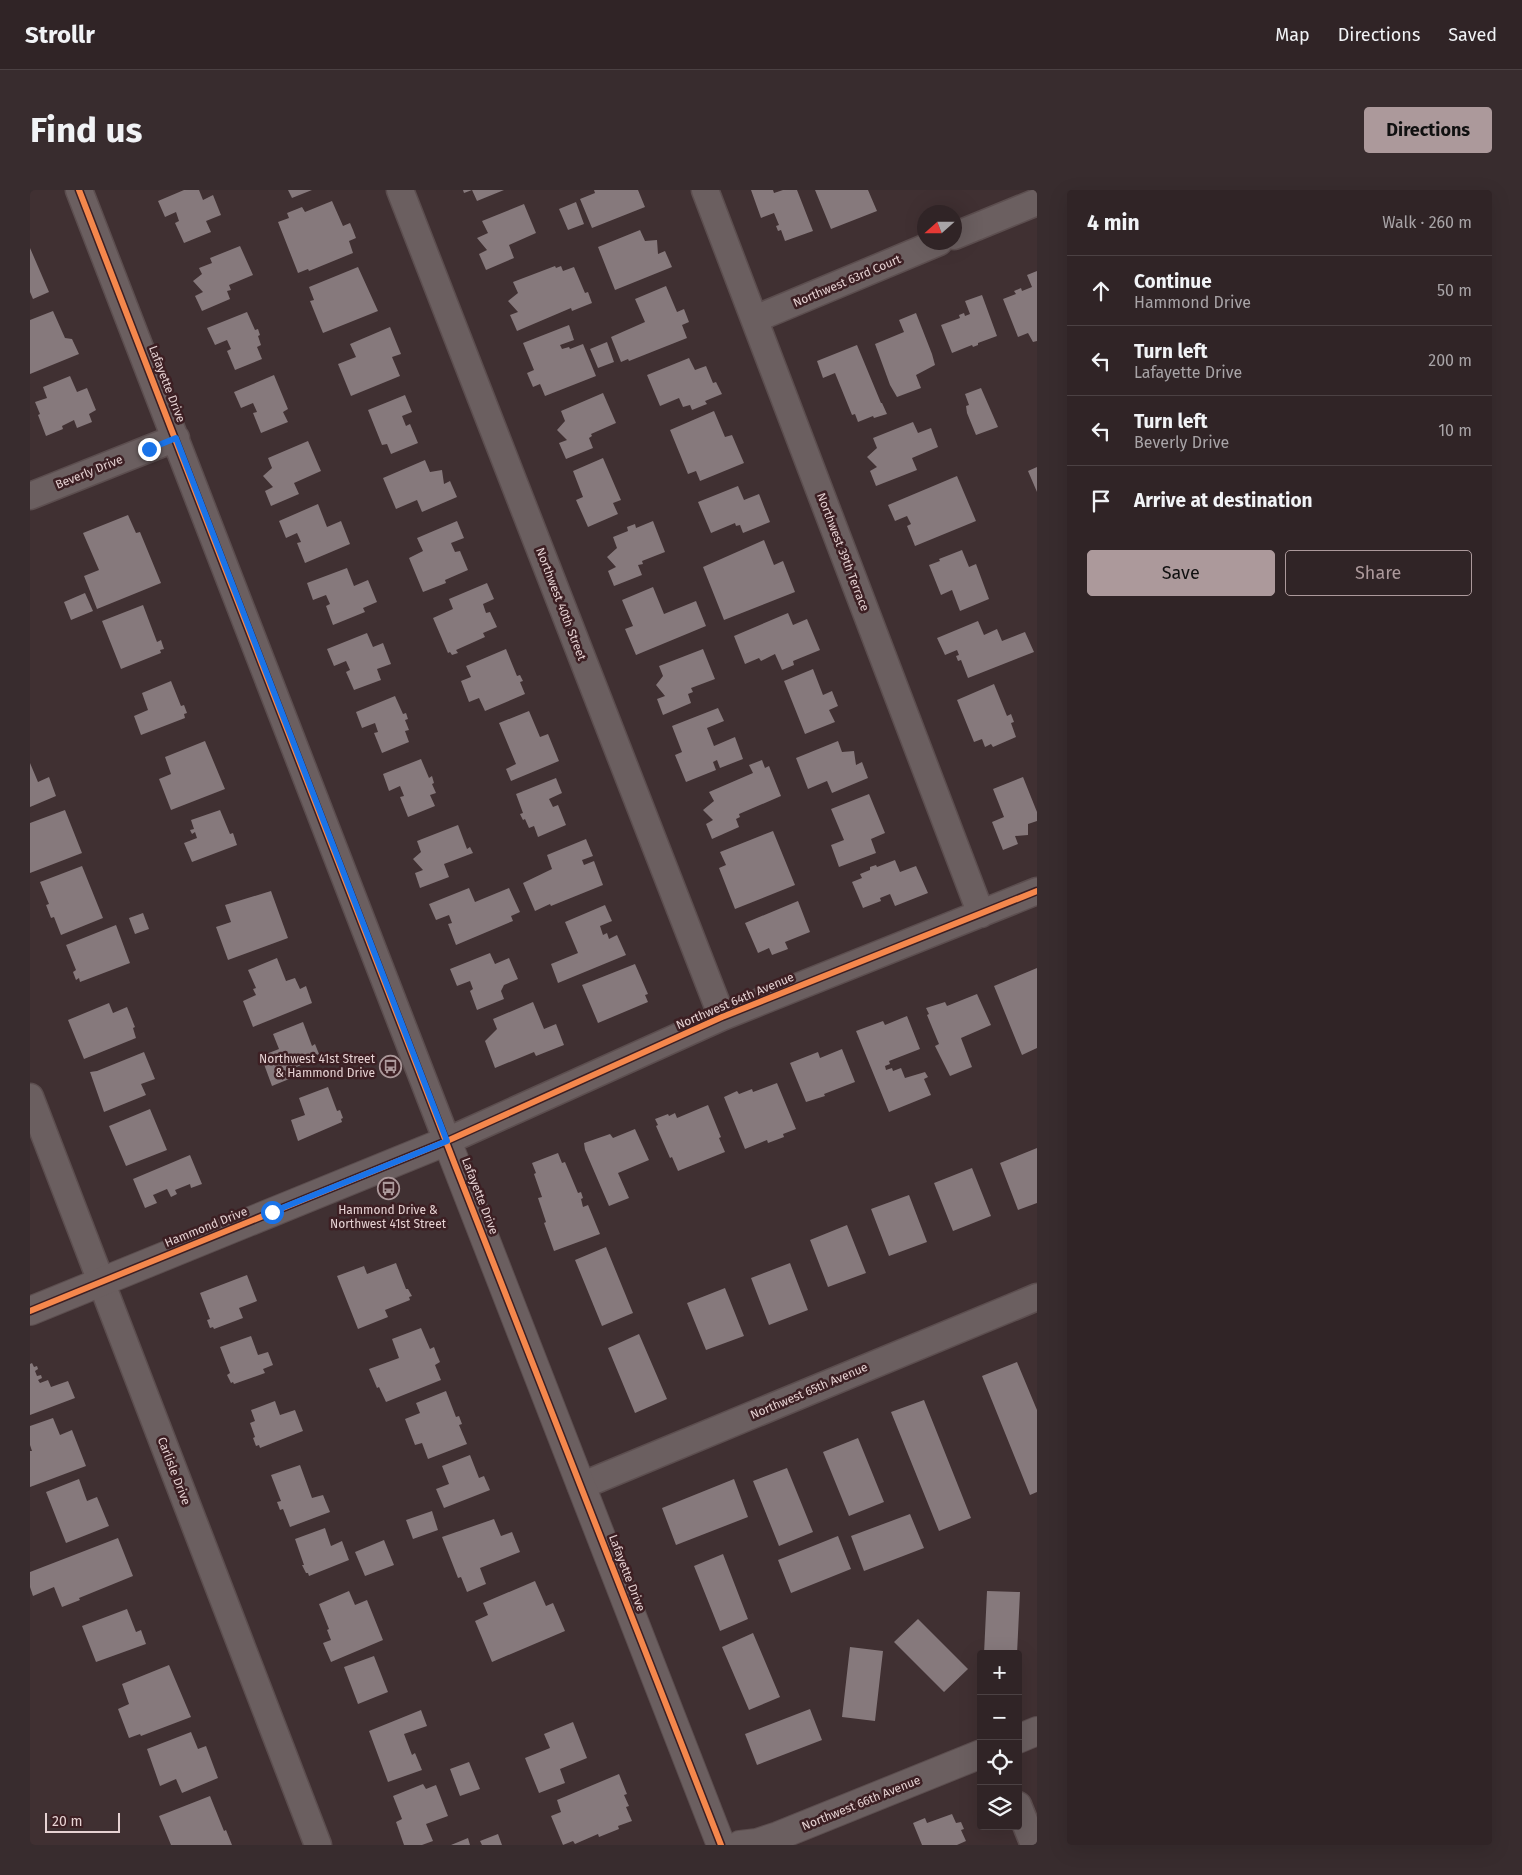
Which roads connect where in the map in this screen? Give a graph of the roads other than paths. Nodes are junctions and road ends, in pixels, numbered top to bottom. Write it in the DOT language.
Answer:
graph roads {
  1 [pos="79,190"];
  2 [pos="400,190"];
  3 [pos="705,190"];
  4 [pos="1037,202"];
  5 [pos="962,233"];
  6 [pos="920,250"];
  7 [pos="755,319"];
  8 [pos="176,438"];
  9 [pos="30,496"];
  10 [pos="1037,891"];
  11 [pos="981,914"];
  12 [pos="722,1017"];
  13 [pos="30,1097"];
  14 [pos="447,1141"];
  15 [pos="100,1282"];
  16 [pos="1037,1297"];
  17 [pos="30,1311"];
  18 [pos="581,1486"];
  19 [pos="1037,1731"];
  20 [pos="1022,1737"];
  21 [pos="977,1756"];
  22 [pos="1022,1815"];
  23 [pos="318,1845"];
  24 [pos="721,1845"];
  25 [pos="740,1845"];
  26 [pos="1034,1845"];
  1 -- 8 [label="street, Lafayette Drive"];
  2 -- 12 [label="street, Northwest 40th Street"];
  3 -- 7 [label="street, Northwest 39th Terrace"];
  4 -- 5 [label="street"];
  6 -- 7 [label="street, Northwest 63rd Court"];
  7 -- 11 [label="street, Northwest 39th Terrace"];
  8 -- 9 [label="street, Beverly Drive"];
  8 -- 14 [label="street, Lafayette Drive"];
  10 -- 11 [label="street, Northwest 64th Avenue"];
  11 -- 12 [label="street, Northwest 64th Avenue"];
  12 -- 14 [label="street, Northwest 64th Avenue"];
  13 -- 15 [label="street, Carlisle Drive"];
  14 -- 15 [label="street, Hammond Drive"];
  14 -- 18 [label="street, Lafayette Drive"];
  15 -- 17 [label="street, Hammond Drive"];
  15 -- 23 [label="street, Carlisle Drive"];
  16 -- 18 [label="street, Northwest 65th Avenue"];
  18 -- 24 [label="street, Lafayette Drive"];
  19 -- 20 [label="street"];
  21 -- 25 [label="street, Northwest 66th Avenue"];
  22 -- 26 [label="street"];
}
